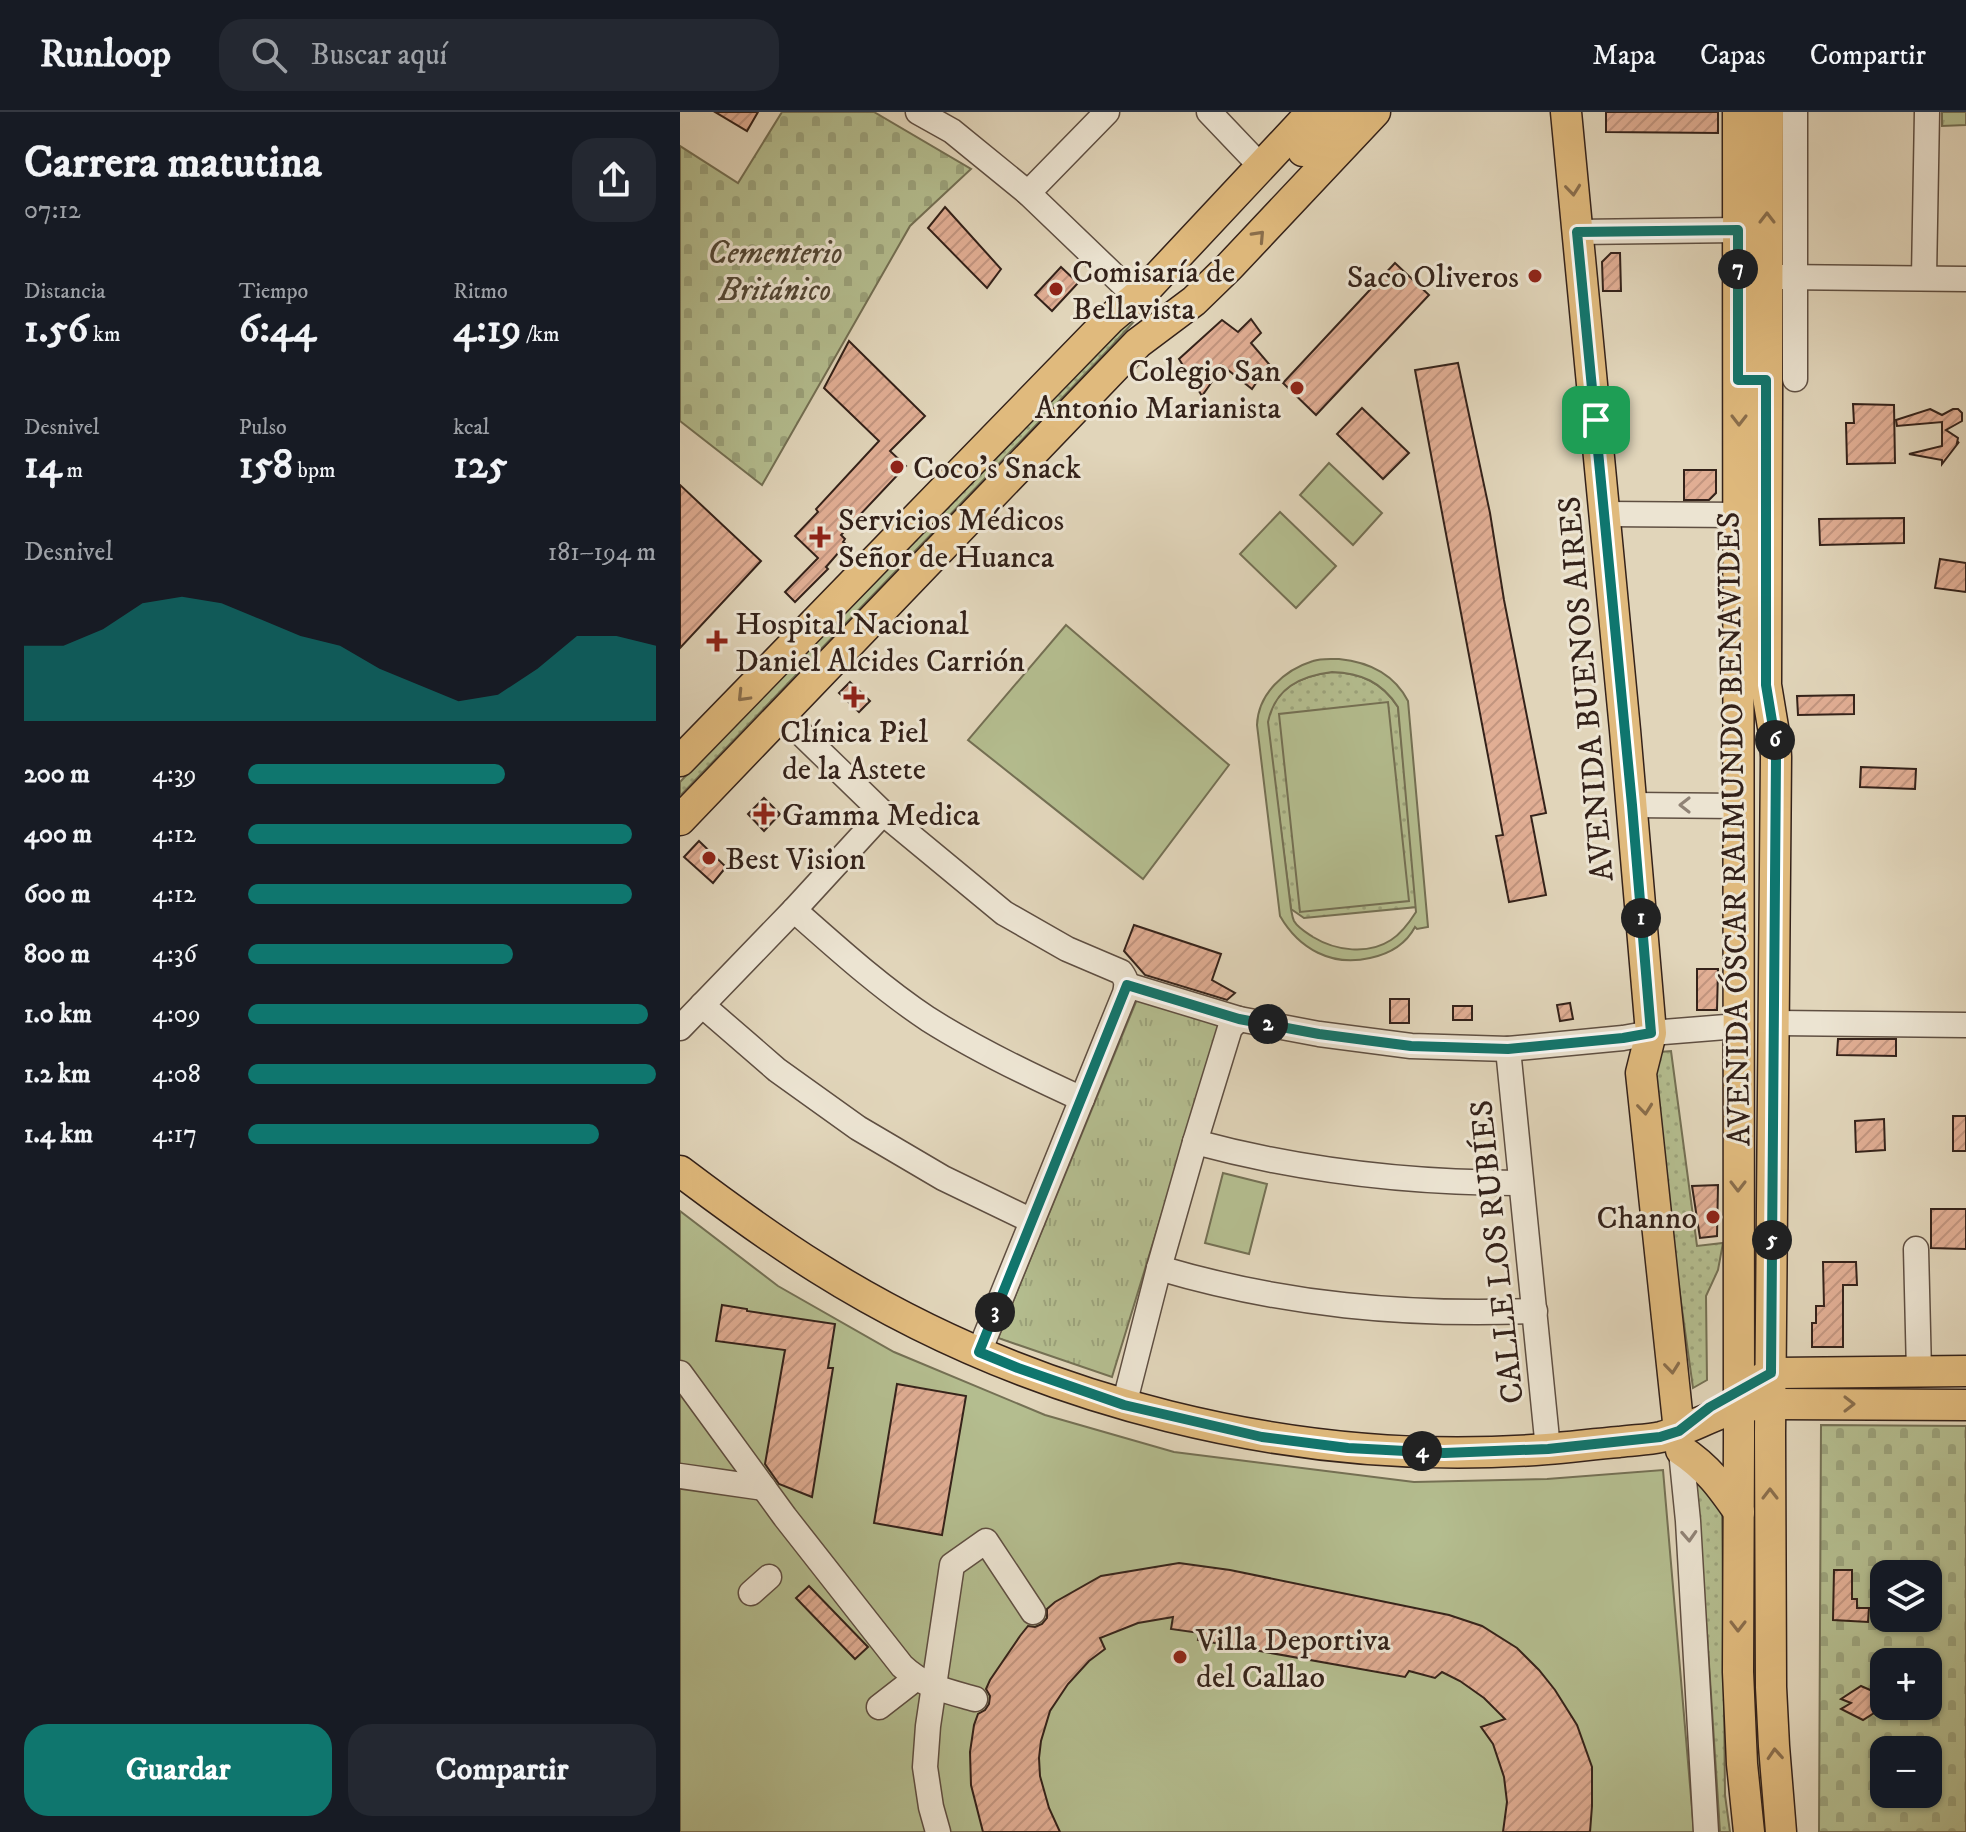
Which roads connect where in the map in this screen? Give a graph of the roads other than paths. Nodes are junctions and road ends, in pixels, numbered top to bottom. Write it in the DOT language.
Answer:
graph roads {
  1 [pos="918,112"];
  2 [pos="1107,112"];
  3 [pos="1209,112"];
  4 [pos="1289,112"];
  5 [pos="1312,112"];
  6 [pos="1340,112"];
  7 [pos="1375,112"];
  8 [pos="1566,112"];
  9 [pos="1738,112"];
  10 [pos="1768,112"];
  11 [pos="1795,112"];
  12 [pos="1927,112"];
  13 [pos="1250,155"];
  14 [pos="1028,193"];
  15 [pos="1738,230"];
  16 [pos="1577,232"];
  17 [pos="1781,277"];
  18 [pos="1924,277"];
  19 [pos="1966,279"];
  20 [pos="1146,292"];
  21 [pos="1138,343"];
  22 [pos="1767,380"];
  23 [pos="1605,514"];
  24 [pos="1739,515"];
  25 [pos="781,714"];
  26 [pos="680,761"];
  27 [pos="1632,805"];
  28 [pos="1738,806"];
  29 [pos="883,813"];
  30 [pos="680,820"];
  31 [pos="1775,864"];
  32 [pos="1738,870"];
  33 [pos="794,910"];
  34 [pos="1124,978"];
  35 [pos="702,1005"];
  36 [pos="1239,1019"];
  37 [pos="1773,1023"];
  38 [pos="1966,1025"];
  39 [pos="1738,1026"];
  40 [pos="680,1028"];
  41 [pos="1651,1033"];
  42 [pos="1508,1049"];
  43 [pos="1082,1099"];
  44 [pos="1195,1142"];
  45 [pos="680,1171"];
  46 [pos="1521,1183"];
  47 [pos="1032,1221"];
  48 [pos="1916,1249"];
  49 [pos="1159,1268"];
  50 [pos="1535,1311"];
  51 [pos="979,1352"];
  52 [pos="1966,1371"];
  53 [pos="1925,1372"];
  54 [pos="1771,1373"];
  55 [pos="682,1378"];
  56 [pos="1739,1400"];
  57 [pos="1771,1404"];
  58 [pos="1124,1405"];
  59 [pos="1931,1405"];
  60 [pos="1966,1405"];
  61 [pos="1680,1440"];
  62 [pos="1548,1449"];
  63 [pos="680,1476"];
  64 [pos="764,1488"];
  65 [pos="1739,1512"];
  66 [pos="1033,1612"];
  67 [pos="925,1683"];
  68 [pos="975,1699"];
  69 [pos="879,1707"];
  70 [pos="938,1832"];
  71 [pos="1706,1832"];
  72 [pos="1749,1832"];
  73 [pos="1781,1832"];
  1 -- 14 [label="street"];
  2 -- 14 [label="street"];
  3 -- 13 [label="street"];
  4 -- 13 [label="main road"];
  5 -- 20 [label="main road"];
  6 -- 20 [label="main road"];
  21 -- 7 [label="main road, one-way"];
  8 -- 16 [label="main road, AVENIDA BUENOS AIRES, one-way"];
  9 -- 15 [label="main road, AVENIDA ÓSCAR RAIMUNDO BENAVIDES"];
  17 -- 10 [label="main road, AVENIDA ÓSCAR RAIMUNDO BENAVIDES, one-way"];
  11 -- 17 [label="street, AVENIDA ÓSCAR RAIMUNDO BENAVIDES"];
  12 -- 18 [label="street"];
  13 -- 20 [label="main road"];
  14 -- 20 [label="street"];
  15 -- 16 [label="street"];
  15 -- 22 [label="main road, AVENIDA ÓSCAR RAIMUNDO BENAVIDES"];
  16 -- 23 [label="main road, AVENIDA BUENOS AIRES"];
  17 -- 18 [label="street"];
  17 -- 22 [label="main road, AVENIDA ÓSCAR RAIMUNDO BENAVIDES"];
  18 -- 19 [label="street"];
  20 -- 21 [label="main road"];
  20 -- 26 [label="main road, one-way"];
  21 -- 25 [label="main road"];
  22 -- 24 [label="main road, AVENIDA ÓSCAR RAIMUNDO BENAVIDES, one-way"];
  22 -- 31 [label="main road, AVENIDA ÓSCAR RAIMUNDO BENAVIDES"];
  23 -- 24 [label="street"];
  23 -- 27 [label="main road, AVENIDA BUENOS AIRES"];
  24 -- 28 [label="main road, AVENIDA ÓSCAR RAIMUNDO BENAVIDES"];
  25 -- 29 [label="street"];
  25 -- 30 [label="main road"];
  28 -- 27 [label="street, one-way"];
  27 -- 41 [label="main road, AVENIDA BUENOS AIRES"];
  28 -- 31 [label="main road"];
  28 -- 32 [label="main road, AVENIDA ÓSCAR RAIMUNDO BENAVIDES"];
  29 -- 33 [label="street"];
  29 -- 34 [label="street"];
  31 -- 32 [label="main road"];
  31 -- 37 [label="main road, AVENIDA ÓSCAR RAIMUNDO BENAVIDES"];
  32 -- 39 [label="main road, AVENIDA ÓSCAR RAIMUNDO BENAVIDES"];
  33 -- 35 [label="street"];
  33 -- 43 [label="street"];
  34 -- 36 [label="street"];
  34 -- 43 [label="street"];
  35 -- 40 [label="street"];
  35 -- 47 [label="street"];
  36 -- 42 [label="street"];
  36 -- 44 [label="street"];
  37 -- 38 [label="street"];
  37 -- 54 [label="main road, AVENIDA ÓSCAR RAIMUNDO BENAVIDES"];
  39 -- 41 [label="street"];
  39 -- 56 [label="main road, AVENIDA ÓSCAR RAIMUNDO BENAVIDES, one-way"];
  41 -- 42 [label="street"];
  41 -- 61 [label="main road, AVENIDA BUENOS AIRES, one-way"];
  42 -- 46 [label="street, CALLE LOS RUBÍES"];
  43 -- 47 [label="street"];
  44 -- 46 [label="street"];
  44 -- 49 [label="street"];
  45 -- 51 [label="main road"];
  46 -- 50 [label="street, CALLE LOS RUBÍES"];
  47 -- 51 [label="street"];
  48 -- 53 [label="street"];
  49 -- 50 [label="street"];
  49 -- 58 [label="street"];
  50 -- 62 [label="street, CALLE LOS RUBÍES"];
  51 -- 58 [label="main road"];
  52 -- 53 [label="main road"];
  53 -- 54 [label="main road"];
  53 -- 59 [label="main road"];
  54 -- 56 [label="main road"];
  54 -- 57 [label="main road, AVENIDA ÓSCAR RAIMUNDO BENAVIDES"];
  55 -- 64 [label="street"];
  56 -- 57 [label="main road"];
  56 -- 61 [label="main road"];
  56 -- 65 [label="main road, AVENIDA ÓSCAR RAIMUNDO BENAVIDES"];
  57 -- 59 [label="main road, one-way"];
  73 -- 57 [label="main road, AVENIDA ÓSCAR RAIMUNDO BENAVIDES, one-way"];
  58 -- 62 [label="main road"];
  59 -- 60 [label="main road"];
  61 -- 62 [label="main road"];
  61 -- 65 [label="main road"];
  61 -- 71 [label="street, AVENIDA BUENOS AIRES, one-way"];
  63 -- 64 [label="street"];
  64 -- 67 [label="street"];
  65 -- 72 [label="main road, AVENIDA ÓSCAR RAIMUNDO BENAVIDES, one-way"];
  66 -- 67 [label="street"];
  67 -- 68 [label="street"];
  67 -- 69 [label="street"];
  67 -- 70 [label="street"];
}
